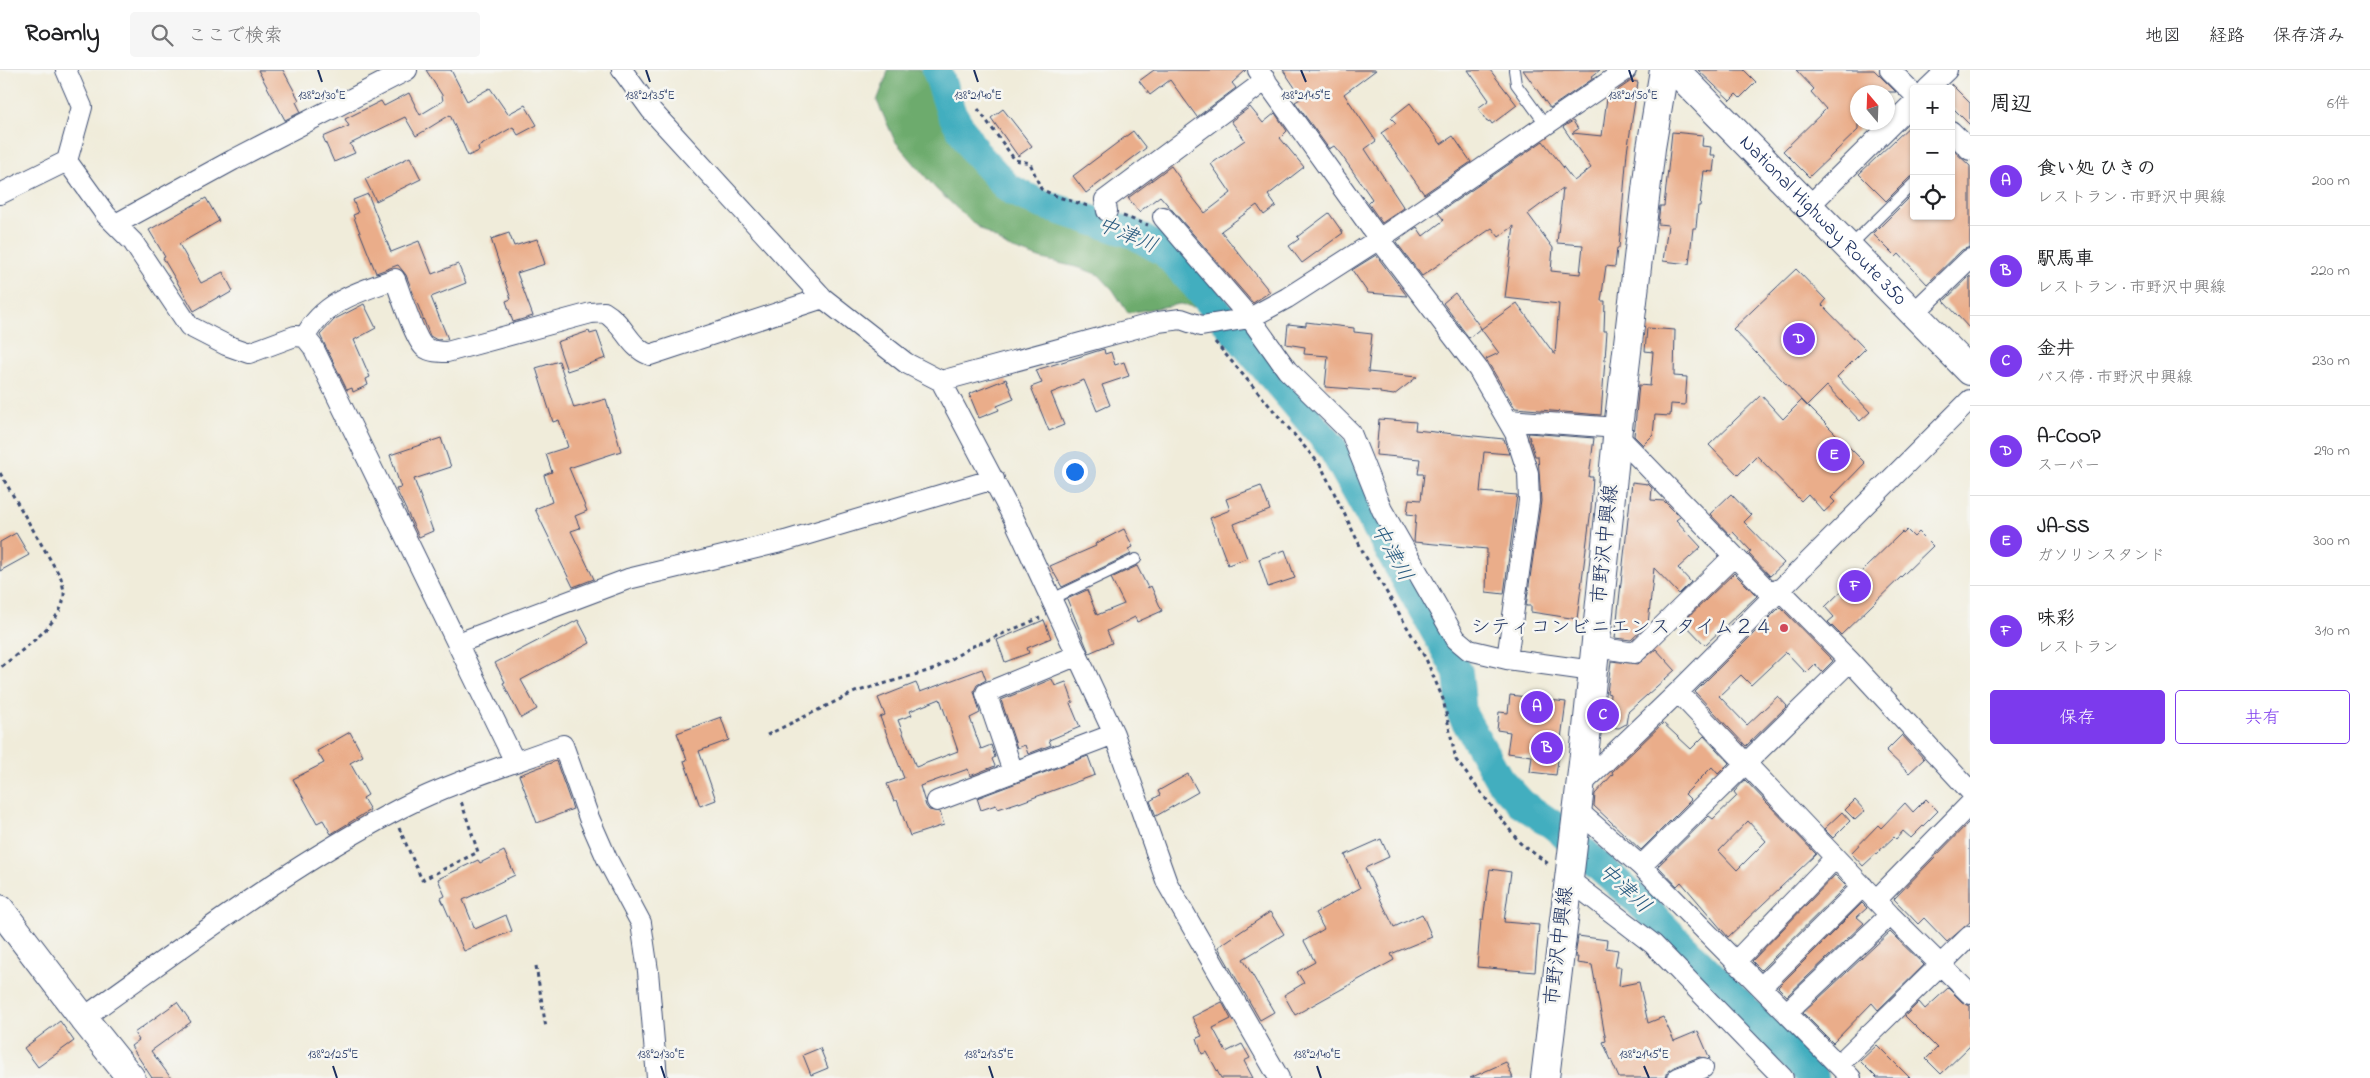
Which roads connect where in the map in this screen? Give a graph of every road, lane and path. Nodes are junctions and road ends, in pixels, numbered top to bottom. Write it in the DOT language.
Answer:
graph roads {
  1 [pos="66,70"];
  2 [pos="407,70"];
  3 [pos="622,70"];
  4 [pos="1514,70"];
  5 [pos="1626,70"];
  6 [pos="1664,70"];
  7 [pos="1675,70"];
  8 [pos="1890,70"];
  9 [pos="1947,70"];
  10 [pos="1262,75"];
  11 [pos="1931,85"];
  12 [pos="1910,90"];
  13 [pos="1910,106"];
  14 [pos="978,109"];
  15 [pos="1546,125"];
  16 [pos="67,161"];
  17 [pos="1910,187"];
  18 [pos="0,194"];
  19 [pos="1808,207"];
  20 [pos="1106,211"];
  21 [pos="1163,217"];
  22 [pos="116,224"];
  23 [pos="1379,239"];
  24 [pos="1848,247"];
  25 [pos="1970,259"];
  26 [pos="823,298"];
  27 [pos="1914,313"];
  28 [pos="1250,318"];
  29 [pos="1201,326"];
  30 [pos="305,337"];
  31 [pos="1970,371"];
  32 [pos="940,381"];
  33 [pos="1970,400"];
  34 [pos="1508,420"];
  35 [pos="1617,432"];
  36 [pos="0,473"];
  37 [pos="994,479"];
  38 [pos="1734,556"];
  39 [pos="1136,559"];
  40 [pos="1776,593"];
  41 [pos="1054,605"];
  42 [pos="458,643"];
  43 [pos="1078,655"];
  44 [pos="1507,659"];
  45 [pos="1595,659"];
  46 [pos="1850,661"];
  47 [pos="0,668"];
  48 [pos="1678,692"];
  49 [pos="1114,734"];
  50 [pos="767,735"];
  51 [pos="515,762"];
  52 [pos="1746,765"];
  53 [pos="1013,772"];
  54 [pos="455,785"];
  55 [pos="1970,791"];
  56 [pos="937,801"];
  57 [pos="1970,804"];
  58 [pos="1578,806"];
  59 [pos="393,813"];
  60 [pos="1835,858"];
  61 [pos="1641,866"];
  62 [pos="1568,875"];
  63 [pos="1869,893"];
  64 [pos="0,909"];
  65 [pos="1890,915"];
  66 [pos="1970,936"];
  67 [pos="1735,962"];
  68 [pos="1941,965"];
  69 [pos="536,966"];
  70 [pos="1761,987"];
  71 [pos="1970,994"];
  72 [pos="1787,1012"];
  73 [pos="83,1018"];
  74 [pos="546,1028"];
  75 [pos="1703,1068"];
  76 [pos="1844,1072"];
  77 [pos="132,1078"];
  78 [pos="657,1078"];
  79 [pos="1279,1078"];
  80 [pos="1545,1078"];
  81 [pos="1678,1078"];
  82 [pos="1783,1078"];
  1 -- 16 [label="street"];
  2 -- 22 [label="street"];
  3 -- 26 [label="street"];
  4 -- 15 [label="lane"];
  5 -- 15 [label="street"];
  6 -- 35 [label="main road, 市野沢中興線"];
  7 -- 19 [label="main road, National Highway Route 350"];
  8 -- 12 [label="street"];
  9 -- 11 [label="street"];
  10 -- 20 [label="street"];
  10 -- 23 [label="street"];
  13 -- 19 [label="street"];
  14 -- 20 [label="path"];
  15 -- 23 [label="street"];
  16 -- 18 [label="street"];
  16 -- 22 [label="street"];
  17 -- 24 [label="lane"];
  19 -- 24 [label="main road, National Highway Route 350"];
  20 -- 21 [label="path"];
  21 -- 28 [label="street"];
  22 -- 30 [label="street"];
  23 -- 28 [label="street"];
  23 -- 34 [label="street"];
  24 -- 27 [label="main road, National Highway Route 350"];
  25 -- 27 [label="street"];
  26 -- 30 [label="street"];
  26 -- 32 [label="street"];
  27 -- 31 [label="main road, National Highway Route 350"];
  28 -- 29 [label="street"];
  28 -- 44 [label="street"];
  29 -- 32 [label="street"];
  29 -- 62 [label="path"];
  30 -- 42 [label="street"];
  32 -- 37 [label="street"];
  33 -- 40 [label="street"];
  34 -- 35 [label="street"];
  34 -- 44 [label="street"];
  35 -- 38 [label="street"];
  35 -- 45 [label="main road, 市野沢中興線"];
  36 -- 47 [label="path"];
  37 -- 41 [label="street"];
  37 -- 42 [label="street"];
  38 -- 40 [label="street"];
  38 -- 45 [label="street"];
  39 -- 41 [label="lane"];
  40 -- 46 [label="street"];
  40 -- 48 [label="street"];
  41 -- 43 [label="street"];
  41 -- 50 [label="path"];
  42 -- 51 [label="street"];
  43 -- 49 [label="street"];
  43 -- 53 [label="street"];
  44 -- 45 [label="street"];
  45 -- 58 [label="main road, 市野沢中興線"];
  46 -- 52 [label="street"];
  46 -- 55 [label="street"];
  48 -- 52 [label="street"];
  48 -- 58 [label="street"];
  49 -- 53 [label="street"];
  49 -- 79 [label="street"];
  51 -- 54 [label="street"];
  51 -- 78 [label="street"];
  52 -- 60 [label="street"];
  52 -- 61 [label="street"];
  53 -- 56 [label="street"];
  54 -- 59 [label="street"];
  54 -- 59 [label="path"];
  57 -- 63 [label="street"];
  58 -- 61 [label="street"];
  58 -- 62 [label="main road, 市野沢中興線"];
  59 -- 73 [label="street"];
  60 -- 63 [label="street"];
  60 -- 67 [label="street"];
  61 -- 67 [label="street"];
  62 -- 80 [label="main road, 市野沢中興線"];
  62 -- 82 [label="street"];
  63 -- 65 [label="street"];
  63 -- 70 [label="street"];
  64 -- 73 [label="main road"];
  65 -- 68 [label="street"];
  65 -- 72 [label="street"];
  66 -- 68 [label="street"];
  67 -- 70 [label="street"];
  68 -- 71 [label="street"];
  68 -- 76 [label="street"];
  69 -- 74 [label="path"];
  70 -- 72 [label="street"];
  72 -- 76 [label="street"];
  73 -- 77 [label="main road"];
  75 -- 81 [label="street"];
}
